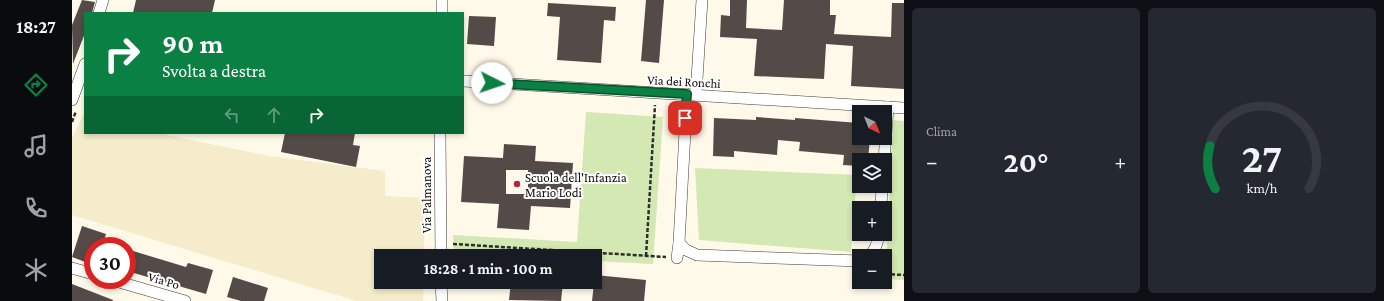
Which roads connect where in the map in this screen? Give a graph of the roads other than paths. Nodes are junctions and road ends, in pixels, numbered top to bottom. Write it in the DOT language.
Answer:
graph roads {
  1 [pos="103,0"];
  2 [pos="442,0"];
  3 [pos="702,0"];
  4 [pos="99,12"];
  5 [pos="442,12"];
  6 [pos="84,67"];
  7 [pos="464,81"];
  8 [pos="692,95"];
  9 [pos="72,100"];
  10 [pos="855,105"];
  11 [pos="892,107"];
  12 [pos="904,108"];
  13 [pos="440,134"];
  14 [pos="679,243"];
  15 [pos="441,249"];
  16 [pos="677,258"];
  17 [pos="852,261"];
  18 [pos="72,268"];
  19 [pos="84,271"];
  20 [pos="136,287"];
  21 [pos="441,289"];
  22 [pos="184,301"];
  23 [pos="442,301"];
  1 -- 4 [label="street"];
  2 -- 5 [label="street"];
  3 -- 8 [label="street"];
  6 -- 9 [label="street"];
  7 -- 8 [label="street, Via dei Ronchi"];
  8 -- 10 [label="street, Via dei Ronchi"];
  8 -- 14 [label="street"];
  11 -- 12 [label="street, Via dei Ronchi"];
  13 -- 15 [label="street, Via Palmanova"];
  14 -- 16 [label="street"];
  14 -- 17 [label="street"];
  18 -- 19 [label="street"];
  20 -- 22 [label="street, Via Po"];
  21 -- 23 [label="street"];
}
